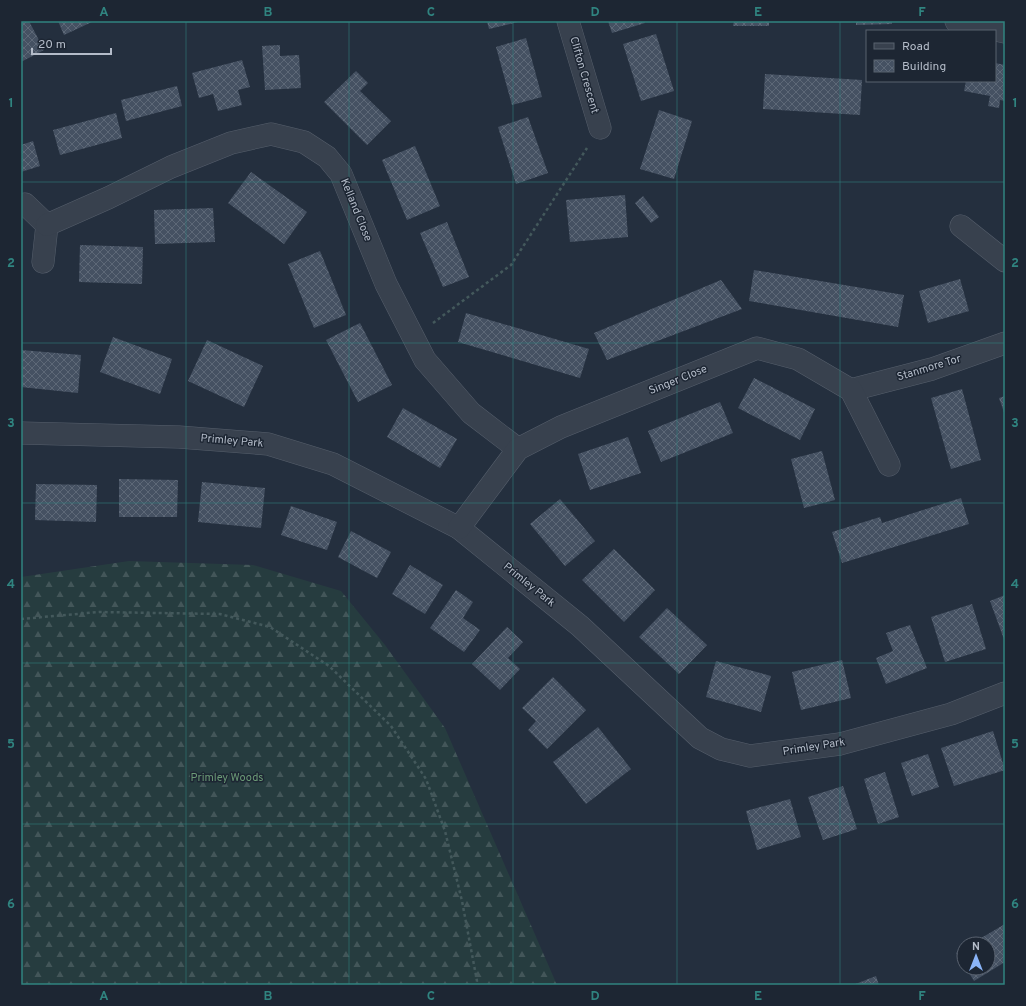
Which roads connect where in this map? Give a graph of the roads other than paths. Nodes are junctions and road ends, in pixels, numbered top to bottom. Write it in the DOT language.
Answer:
graph roads {
  1 [pos="568,21"];
  2 [pos="956,22"];
  3 [pos="995,30"];
  4 [pos="600,128"];
  5 [pos="25,204"];
  6 [pos="47,225"];
  7 [pos="961,226"];
  8 [pos="1005,261"];
  9 [pos="43,262"];
  10 [pos="1005,343"];
  11 [pos="851,390"];
  12 [pos="21,433"];
  13 [pos="518,449"];
  14 [pos="889,465"];
  15 [pos="459,528"];
  16 [pos="1005,693"];
  1 -- 4 [label="street, Clifton Crescent"];
  2 -- 3 [label="street"];
  5 -- 6 [label="street"];
  6 -- 9 [label="street"];
  6 -- 13 [label="street, Kelland Close"];
  7 -- 8 [label="street"];
  10 -- 11 [label="street, Stanmore Tor"];
  11 -- 13 [label="street, Singer Close"];
  11 -- 14 [label="street"];
  12 -- 15 [label="street, Primley Park"];
  13 -- 15 [label="street, Singer Close"];
  15 -- 16 [label="street, Primley Park"];
}
